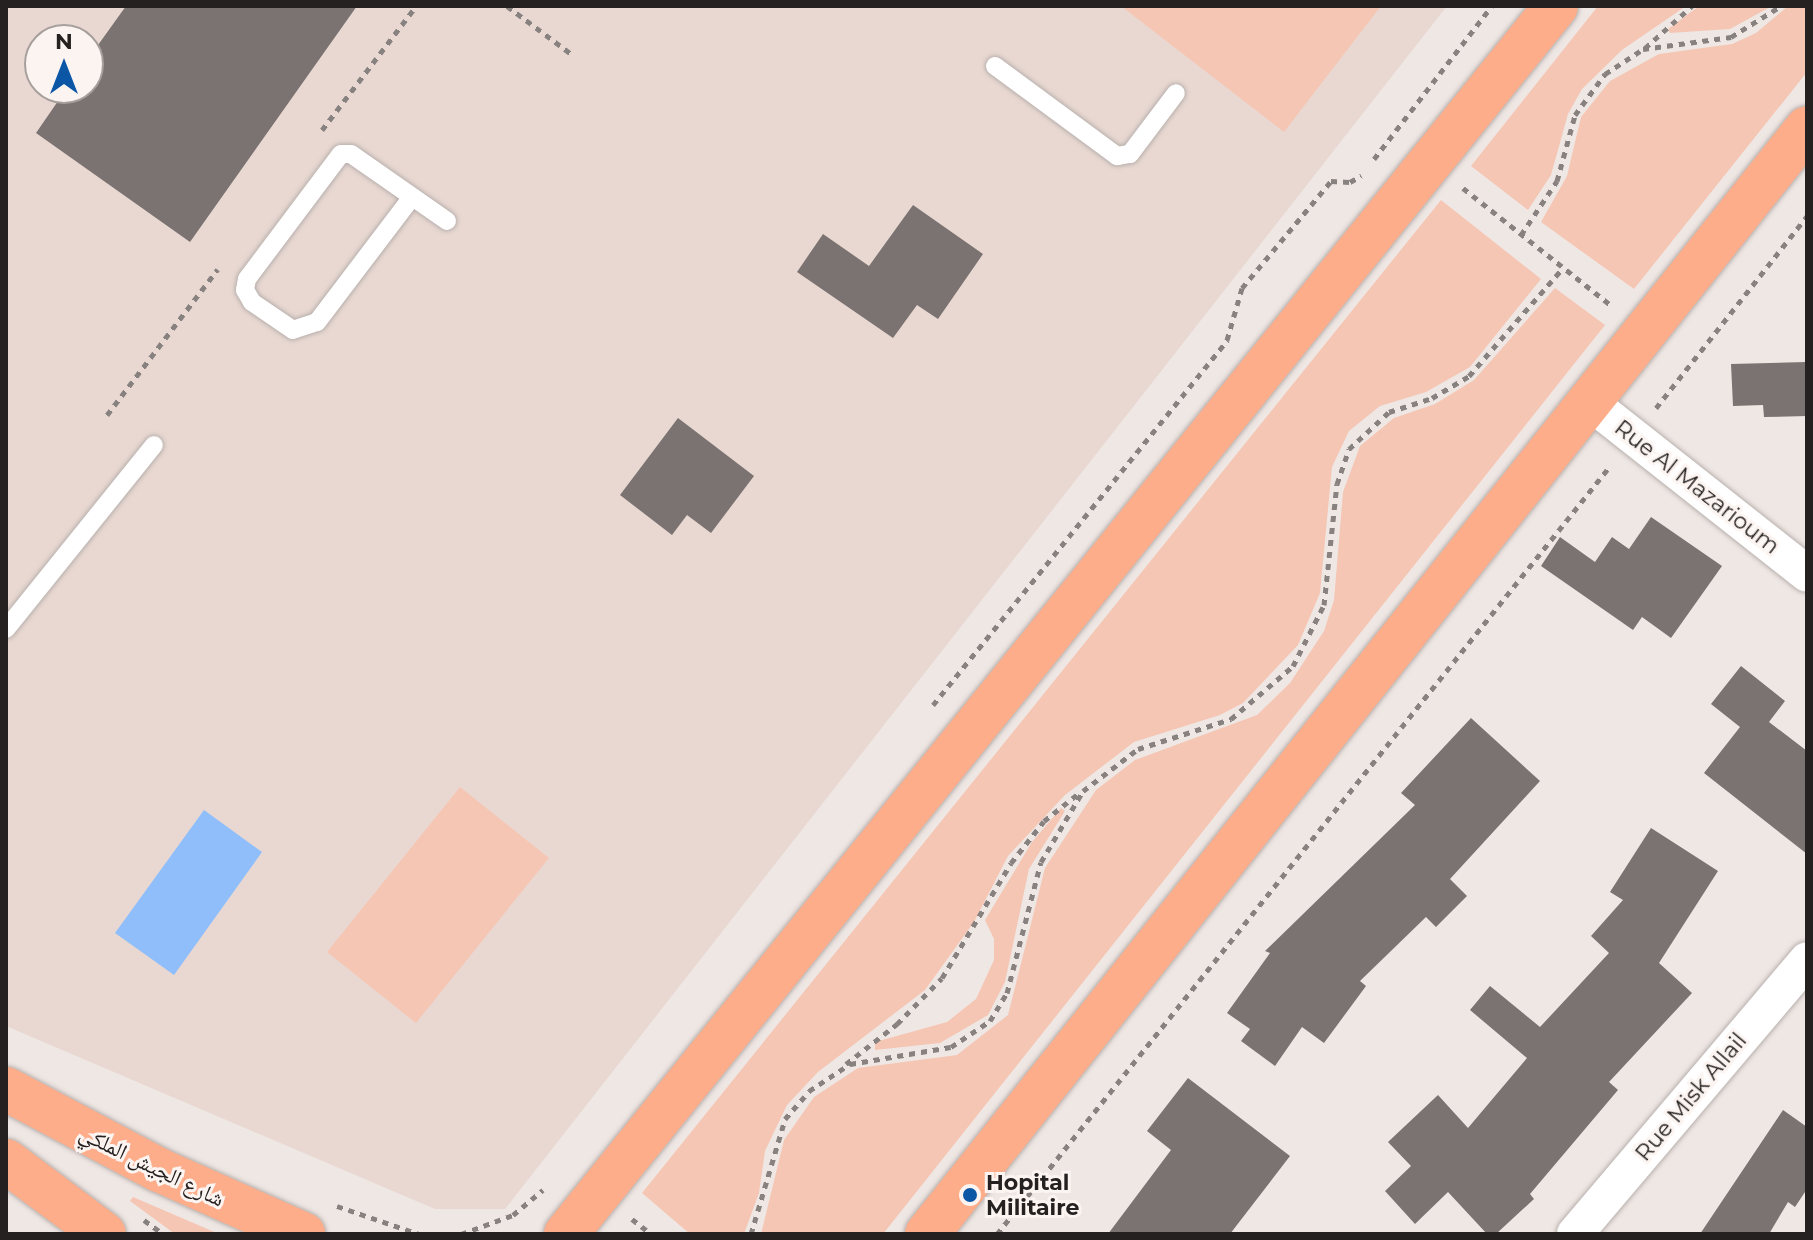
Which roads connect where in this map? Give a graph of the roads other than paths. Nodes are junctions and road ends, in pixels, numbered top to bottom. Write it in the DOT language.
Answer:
graph roads {
  1 [pos="1556,6"];
  2 [pos="995,66"];
  3 [pos="1176,93"];
  4 [pos="1807,128"];
  5 [pos="412,197"];
  6 [pos="447,221"];
  7 [pos="1587,400"];
  8 [pos="154,445"];
  9 [pos="1807,574"];
  10 [pos="6,629"];
  11 [pos="1807,960"];
  12 [pos="6,1089"];
  13 [pos="6,1161"];
  14 [pos="104,1234"];
  15 [pos="303,1234"];
  16 [pos="566,1234"];
  17 [pos="927,1234"];
  18 [pos="1575,1234"];
  1 -- 16 [label="main road"];
  2 -- 3 [label="lane"];
  4 -- 7 [label="main road"];
  5 -- 5 [label="lane"];
  5 -- 6 [label="lane"];
  7 -- 9 [label="street, Rue Al Mazarioum"];
  7 -- 17 [label="main road"];
  8 -- 10 [label="lane"];
  11 -- 18 [label="street, Rue Misk Allail"];
  12 -- 15 [label="main road, شارع الجيش الملكي"];
  13 -- 14 [label="main road"];
}
